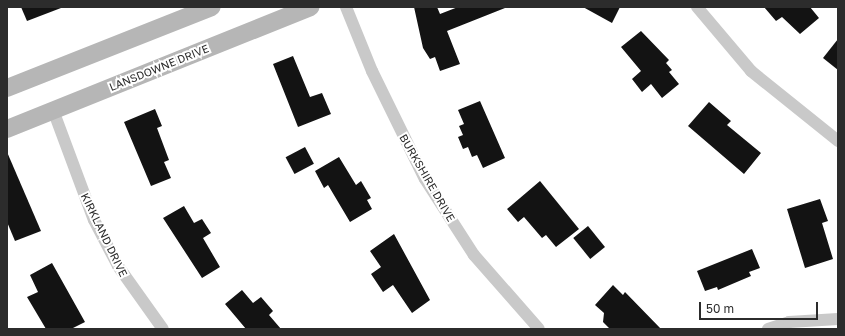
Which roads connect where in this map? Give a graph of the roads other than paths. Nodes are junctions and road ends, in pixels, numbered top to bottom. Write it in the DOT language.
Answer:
graph roads {
  1 [pos="212,7"];
  2 [pos="310,7"];
  3 [pos="346,7"];
  4 [pos="697,7"];
  5 [pos="7,88"];
  6 [pos="54,110"];
  7 [pos="7,129"];
  8 [pos="838,141"];
  9 [pos="838,319"];
  10 [pos="162,329"];
  11 [pos="539,329"];
  12 [pos="768,329"];
  1 -- 5 [label="street"];
  2 -- 6 [label="street, LANSDOWNE DRIVE"];
  3 -- 11 [label="street, BURKSHIRE DRIVE"];
  4 -- 8 [label="street"];
  6 -- 7 [label="street, LANSDOWNE DRIVE"];
  6 -- 10 [label="street, KIRKLAND DRIVE"];
  9 -- 12 [label="street"];
}
